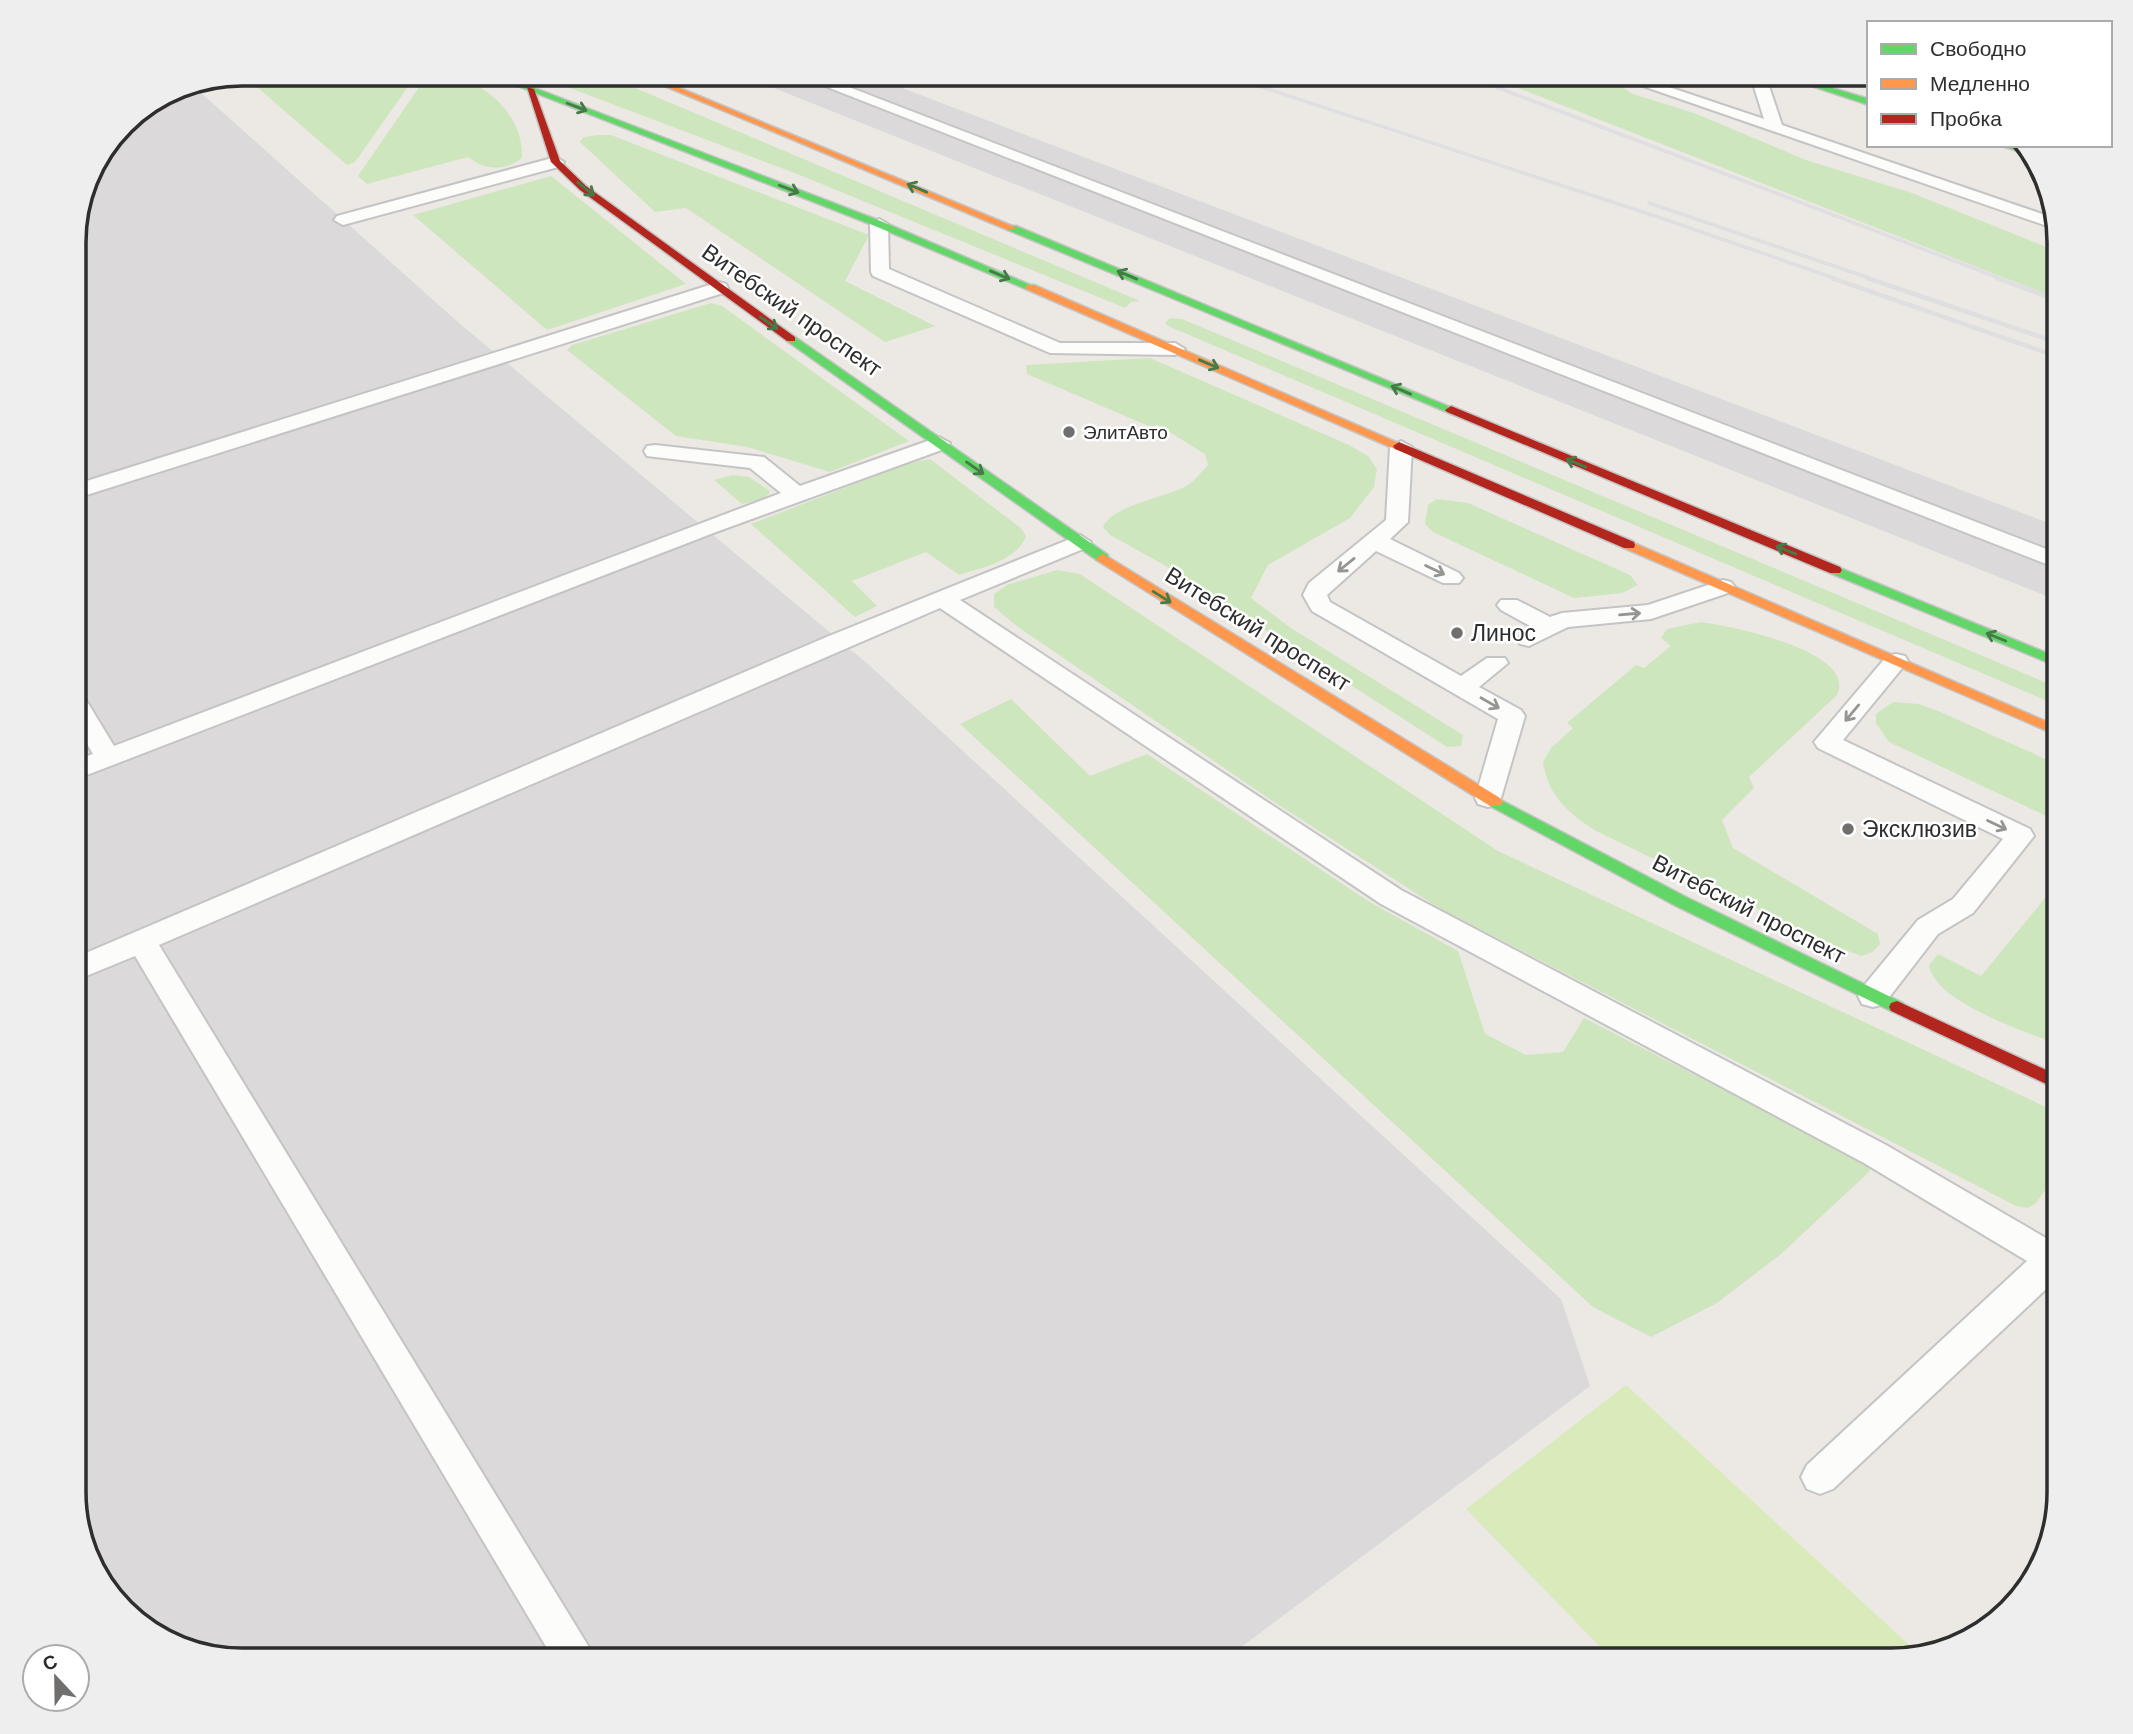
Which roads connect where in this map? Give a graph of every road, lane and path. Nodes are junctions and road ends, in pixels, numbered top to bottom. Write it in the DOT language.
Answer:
graph roads {
  1 [pos="522,86"];
  2 [pos="669,86"];
  3 [pos="833,86"];
  4 [pos="1651,86"];
  5 [pos="1762,86"];
  6 [pos="1818,86"];
  7 [pos="530,89"];
  8 [pos="1867,101"];
  9 [pos="1775,128"];
  10 [pos="556,162"];
  11 [pos="343,220"];
  12 [pos="2045,221"];
  13 [pos="879,224"];
  14 [pos="719,288"];
  15 [pos="1190,302"];
  16 [pos="1158,308"];
  17 [pos="1175,349"];
  18 [pos="939,443"];
  19 [pos="1401,447"];
  20 [pos="655,451"];
  21 [pos="86,488"];
  22 [pos="797,495"];
  23 [pos="1375,541"];
  24 [pos="1080,542"];
  25 [pos="2047,557"];
  26 [pos="1451,578"];
  27 [pos="1723,587"];
  28 [pos="943,599"];
  29 [pos="1508,605"];
  30 [pos="2047,658"];
  31 [pos="1896,661"];
  32 [pos="1496,663"];
  33 [pos="1462,687"];
  34 [pos="86,721"];
  35 [pos="2047,726"];
  36 [pos="108,758"];
  37 [pos="86,766"];
  38 [pos="1488,798"];
  39 [pos="141,941"];
  40 [pos="86,965"];
  41 [pos="1873,996"];
  42 [pos="2047,1077"];
  43 [pos="2047,1252"];
  44 [pos="2047,1268"];
  45 [pos="1820,1477"];
  46 [pos="570,1648"];
  1 -- 7 [label="main road"];
  15 -- 2 [label="main road, one-way"];
  3 -- 25 [label="lane"];
  4 -- 9 [label="lane"];
  5 -- 9 [label="lane"];
  6 -- 8 [label="main road"];
  7 -- 10 [label="main road, Витебский проспект"];
  7 -- 13 [label="main road, one-way"];
  9 -- 12 [label="lane"];
  10 -- 11 [label="lane"];
  10 -- 14 [label="main road, Витебский проспект, one-way"];
  13 -- 17 [label="main road, one-way"];
  13 -- 17 [label="lane"];
  14 -- 18 [label="main road, Витебский проспект, one-way"];
  14 -- 21 [label="lane"];
  15 -- 16 [label="main road"];
  30 -- 15 [label="main road, one-way"];
  17 -- 19 [label="main road, one-way"];
  18 -- 22 [label="lane"];
  18 -- 24 [label="main road, Витебский проспект, one-way"];
  19 -- 23 [label="lane"];
  19 -- 27 [label="main road"];
  20 -- 22 [label="lane"];
  22 -- 36 [label="lane"];
  23 -- 26 [label="lane, one-way"];
  23 -- 33 [label="lane, one-way"];
  24 -- 28 [label="lane"];
  24 -- 38 [label="main road, Витебский проспект, one-way"];
  29 -- 27 [label="lane, one-way"];
  27 -- 31 [label="main road"];
  28 -- 39 [label="lane"];
  28 -- 43 [label="lane"];
  31 -- 35 [label="main road"];
  31 -- 41 [label="lane, one-way"];
  32 -- 33 [label="lane"];
  33 -- 38 [label="lane, one-way"];
  34 -- 36 [label="lane"];
  36 -- 37 [label="lane"];
  38 -- 41 [label="main road, Витебский проспект"];
  39 -- 40 [label="lane"];
  39 -- 46 [label="lane"];
  41 -- 42 [label="main road, Витебский проспект"];
  44 -- 45 [label="lane"];
}
